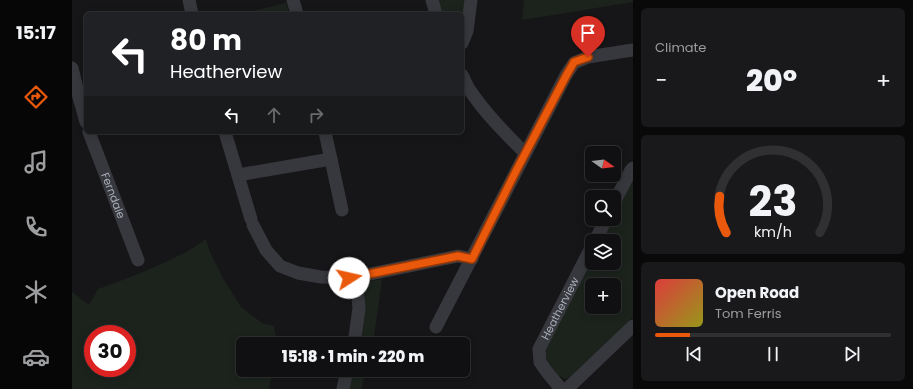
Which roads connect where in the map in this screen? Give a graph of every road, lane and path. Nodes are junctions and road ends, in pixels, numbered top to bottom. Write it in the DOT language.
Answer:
graph roads {
  1 [pos="189,0"];
  2 [pos="293,0"];
  3 [pos="432,0"];
  4 [pos="471,0"];
  5 [pos="192,12"];
  6 [pos="296,12"];
  7 [pos="435,12"];
  8 [pos="464,38"];
  9 [pos="633,50"];
  10 [pos="72,68"];
  11 [pos="464,79"];
  12 [pos="84,115"];
  13 [pos="90,134"];
  14 [pos="226,134"];
  15 [pos="325,134"];
  16 [pos="525,153"];
  17 [pos="331,159"];
  18 [pos="633,168"];
  19 [pos="238,175"];
  20 [pos="621,190"];
  21 [pos="342,210"];
  22 [pos="472,259"];
  23 [pos="138,260"];
  24 [pos="585,260"];
  25 [pos="356,277"];
  26 [pos="633,326"];
  27 [pos="436,327"];
  28 [pos="355,337"];
  29 [pos="346,377"];
  30 [pos="343,389"];
  31 [pos="561,389"];
  32 [pos="567,389"];
  1 -- 5 [label="street"];
  2 -- 6 [label="street"];
  3 -- 7 [label="street"];
  4 -- 8 [label="street"];
  9 -- 16 [label="street"];
  10 -- 12 [label="street"];
  11 -- 16 [label="street"];
  13 -- 23 [label="street, Ferndale"];
  14 -- 19 [label="street"];
  15 -- 17 [label="street"];
  16 -- 22 [label="street"];
  17 -- 19 [label="street"];
  17 -- 21 [label="street"];
  18 -- 20 [label="street"];
  19 -- 25 [label="street"];
  22 -- 25 [label="street"];
  22 -- 27 [label="street"];
  24 -- 31 [label="street, Heatherview"];
  25 -- 28 [label="street"];
  26 -- 32 [label="street"];
  29 -- 30 [label="street"];
}
